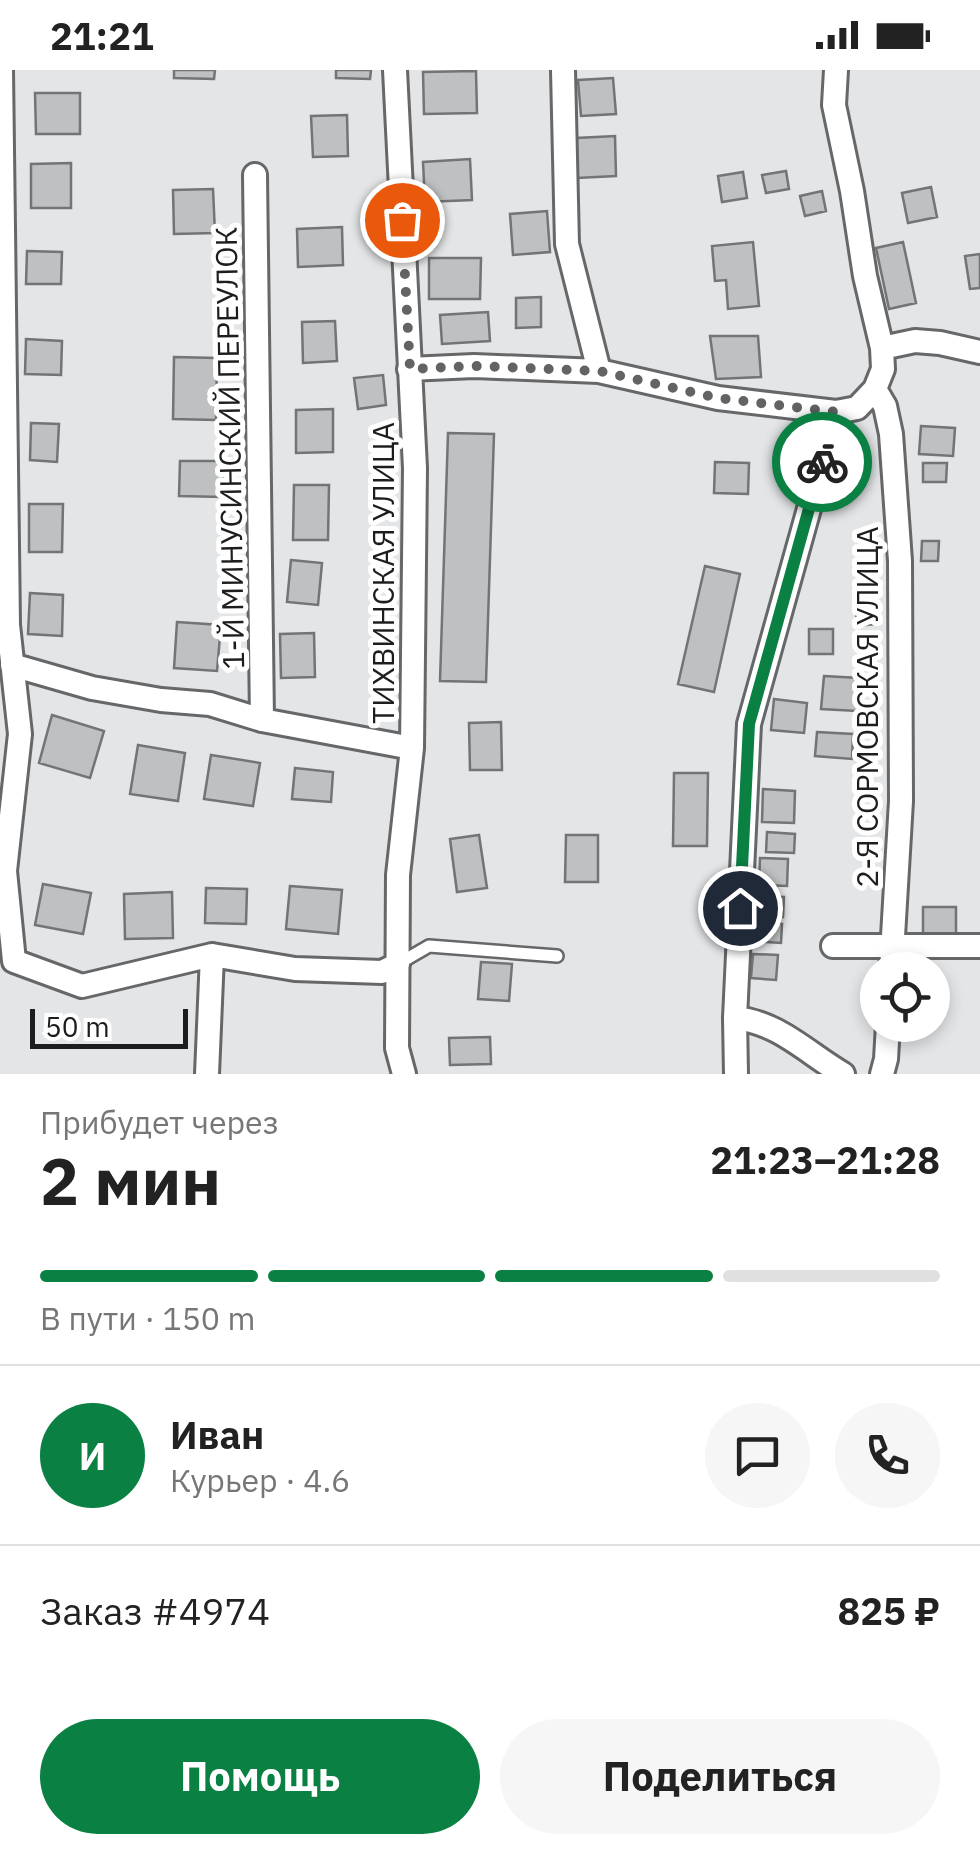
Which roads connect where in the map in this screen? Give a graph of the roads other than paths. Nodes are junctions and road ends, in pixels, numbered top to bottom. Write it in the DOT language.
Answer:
graph roads {
  1 [pos="2,70"];
  2 [pos="394,70"];
  3 [pos="564,70"];
  4 [pos="836,70"];
  5 [pos="255,175"];
  6 [pos="882,348"];
  7 [pos="980,352"];
  8 [pos="410,369"];
  9 [pos="599,371"];
  10 [pos="875,389"];
  11 [pos="836,412"];
  12 [pos="6,663"];
  13 [pos="262,720"];
  14 [pos="412,748"];
  15 [pos="832,946"];
  16 [pos="980,946"];
  17 [pos="862,952"];
  18 [pos="892,952"];
  19 [pos="936,952"];
  20 [pos="212,955"];
  21 [pos="557,956"];
  22 [pos="398,964"];
  23 [pos="736,1018"];
  24 [pos="887,1042"];
  25 [pos="207,1074"];
  26 [pos="404,1074"];
  27 [pos="736,1074"];
  28 [pos="843,1074"];
  29 [pos="882,1074"];
  1 -- 12 [label="street"];
  2 -- 8 [label="street, ТИХВИНСКАЯ УЛИЦА"];
  3 -- 9 [label="street"];
  4 -- 6 [label="street"];
  5 -- 13 [label="street, 1-Й МИНУСИНСКИЙ ПЕРЕУЛОК"];
  6 -- 7 [label="street"];
  6 -- 10 [label="street"];
  8 -- 9 [label="street"];
  8 -- 14 [label="street, ТИХВИНСКАЯ УЛИЦА"];
  9 -- 11 [label="street"];
  10 -- 11 [label="street"];
  10 -- 18 [label="street, 2-Я СОРМОВСКАЯ УЛИЦА"];
  11 -- 23 [label="street"];
  12 -- 13 [label="street"];
  12 -- 20 [label="street"];
  13 -- 14 [label="street"];
  14 -- 22 [label="street, ТИХВИНСКАЯ УЛИЦА"];
  15 -- 17 [label="street"];
  16 -- 19 [label="street"];
  20 -- 22 [label="street"];
  20 -- 25 [label="street"];
  21 -- 22 [label="lane"];
  22 -- 26 [label="street, ТИХВИНСКАЯ УЛИЦА"];
  23 -- 27 [label="street"];
  23 -- 28 [label="street"];
  24 -- 29 [label="street"];
}
